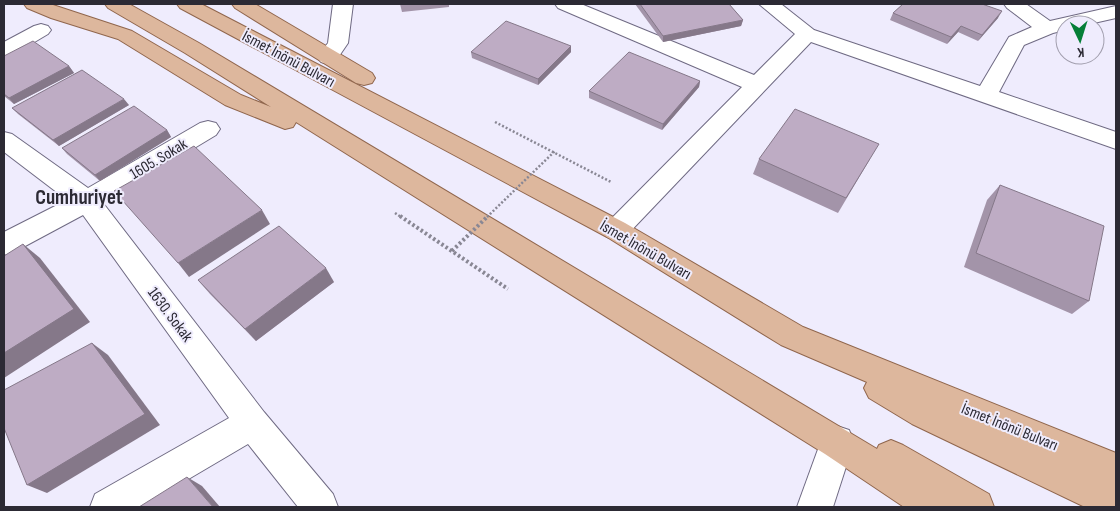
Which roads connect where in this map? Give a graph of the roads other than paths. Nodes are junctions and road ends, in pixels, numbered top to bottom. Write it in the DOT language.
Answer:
graph roads {
  1 [pos="34,4"];
  2 [pos="71,4"];
  3 [pos="115,4"];
  4 [pos="187,4"];
  5 [pos="242,4"];
  6 [pos="341,4"];
  7 [pos="565,4"];
  8 [pos="769,4"];
  9 [pos="1014,4"];
  10 [pos="1116,12"];
  11 [pos="1046,28"];
  12 [pos="41,30"];
  13 [pos="807,34"];
  14 [pos="125,35"];
  15 [pos="4,51"];
  16 [pos="328,57"];
  17 [pos="758,85"];
  18 [pos="986,96"];
  19 [pos="412,124"];
  20 [pos="208,129"];
  21 [pos="4,140"];
  22 [pos="1116,141"];
  23 [pos="357,150"];
  24 [pos="87,201"];
  25 [pos="616,230"];
  26 [pos="4,244"];
  27 [pos="792,336"];
  28 [pos="753,391"];
  29 [pos="252,423"];
  30 [pos="837,442"];
  31 [pos="1116,470"];
  32 [pos="108,507"];
  33 [pos="320,507"];
  34 [pos="815,507"];
  35 [pos="935,507"];
  36 [pos="976,507"];
  37 [pos="1114,507"];
  1 -- 14 [label="main road"];
  2 -- 14 [label="main road"];
  3 -- 23 [label="main road"];
  4 -- 19 [label="main road, İsmet İnönü Bulvarı"];
  5 -- 16 [label="main road"];
  6 -- 16 [label="street"];
  7 -- 17 [label="street"];
  8 -- 13 [label="street"];
  9 -- 11 [label="street"];
  10 -- 11 [label="street"];
  11 -- 18 [label="street"];
  12 -- 15 [label="street"];
  13 -- 17 [label="street"];
  13 -- 18 [label="street"];
  14 -- 23 [label="main road"];
  16 -- 19 [label="main road"];
  17 -- 25 [label="street"];
  18 -- 22 [label="street"];
  19 -- 25 [label="main road, İsmet İnönü Bulvarı"];
  20 -- 24 [label="street, 1605. Sokak"];
  21 -- 24 [label="street, 1630. Sokak"];
  23 -- 28 [label="main road"];
  24 -- 26 [label="street, 1605. Sokak"];
  24 -- 29 [label="street, 1630. Sokak"];
  25 -- 27 [label="main road, İsmet İnönü Bulvarı"];
  27 -- 31 [label="main road, İsmet İnönü Bulvarı"];
  27 -- 37 [label="main road"];
  28 -- 30 [label="main road"];
  28 -- 36 [label="main road"];
  29 -- 32 [label="street"];
  29 -- 33 [label="street, 1630. Sokak"];
  30 -- 34 [label="street"];
  30 -- 35 [label="main road"];
}
